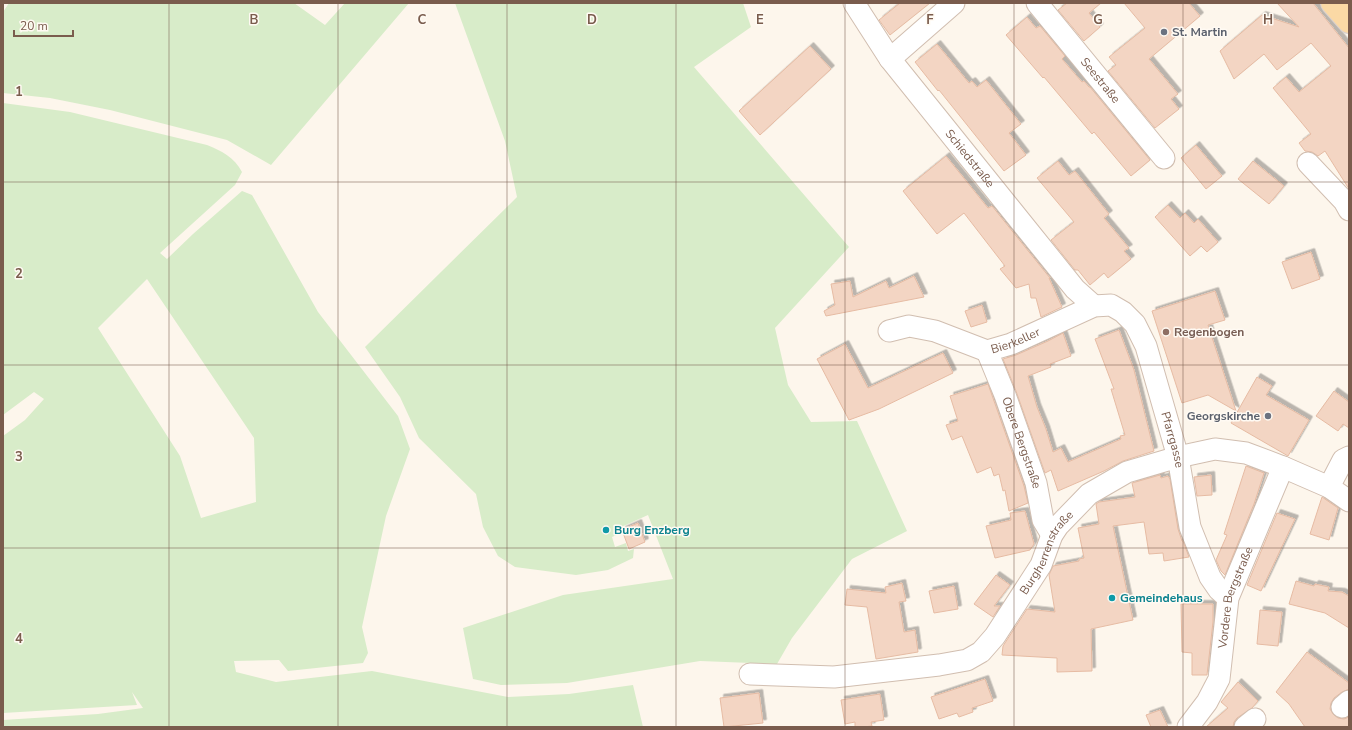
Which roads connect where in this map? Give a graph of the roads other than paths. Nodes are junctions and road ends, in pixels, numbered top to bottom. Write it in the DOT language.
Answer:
graph roads {
  1 [pos="854,3"];
  2 [pos="954,3"];
  3 [pos="1036,3"];
  4 [pos="1332,3"];
  5 [pos="1349,22"];
  6 [pos="890,59"];
  7 [pos="1164,158"];
  8 [pos="1308,163"];
  9 [pos="1349,210"];
  10 [pos="1094,306"];
  11 [pos="889,331"];
  12 [pos="987,351"];
  13 [pos="1178,457"];
  14 [pos="1349,457"];
  15 [pos="1283,467"];
  16 [pos="1329,487"];
  17 [pos="1349,501"];
  18 [pos="1052,535"];
  19 [pos="1228,598"];
  20 [pos="750,674"];
  21 [pos="1188,727"];
  1 -- 6 [label="street, Schiedstraße"];
  2 -- 6 [label="street"];
  3 -- 7 [label="street, Seestraße"];
  4 -- 5 [label="main road"];
  6 -- 10 [label="street, Schiedstraße"];
  8 -- 9 [label="street"];
  10 -- 12 [label="street, Bierkeller"];
  10 -- 13 [label="street, Pfarrgasse"];
  11 -- 12 [label="street, Bierkeller"];
  12 -- 18 [label="street, Obere Bergstraße"];
  13 -- 15 [label="street, Burgherrenstraße"];
  13 -- 18 [label="street, Burgherrenstraße"];
  13 -- 19 [label="street, Pfarrgasse"];
  14 -- 16 [label="street"];
  15 -- 16 [label="street, Burgherrenstraße"];
  15 -- 19 [label="street, Vordere Bergstraße"];
  16 -- 17 [label="street, Burgherrenstraße"];
  18 -- 20 [label="street, Burgherrenstraße"];
  19 -- 21 [label="street, Vordere Bergstraße"];
}
